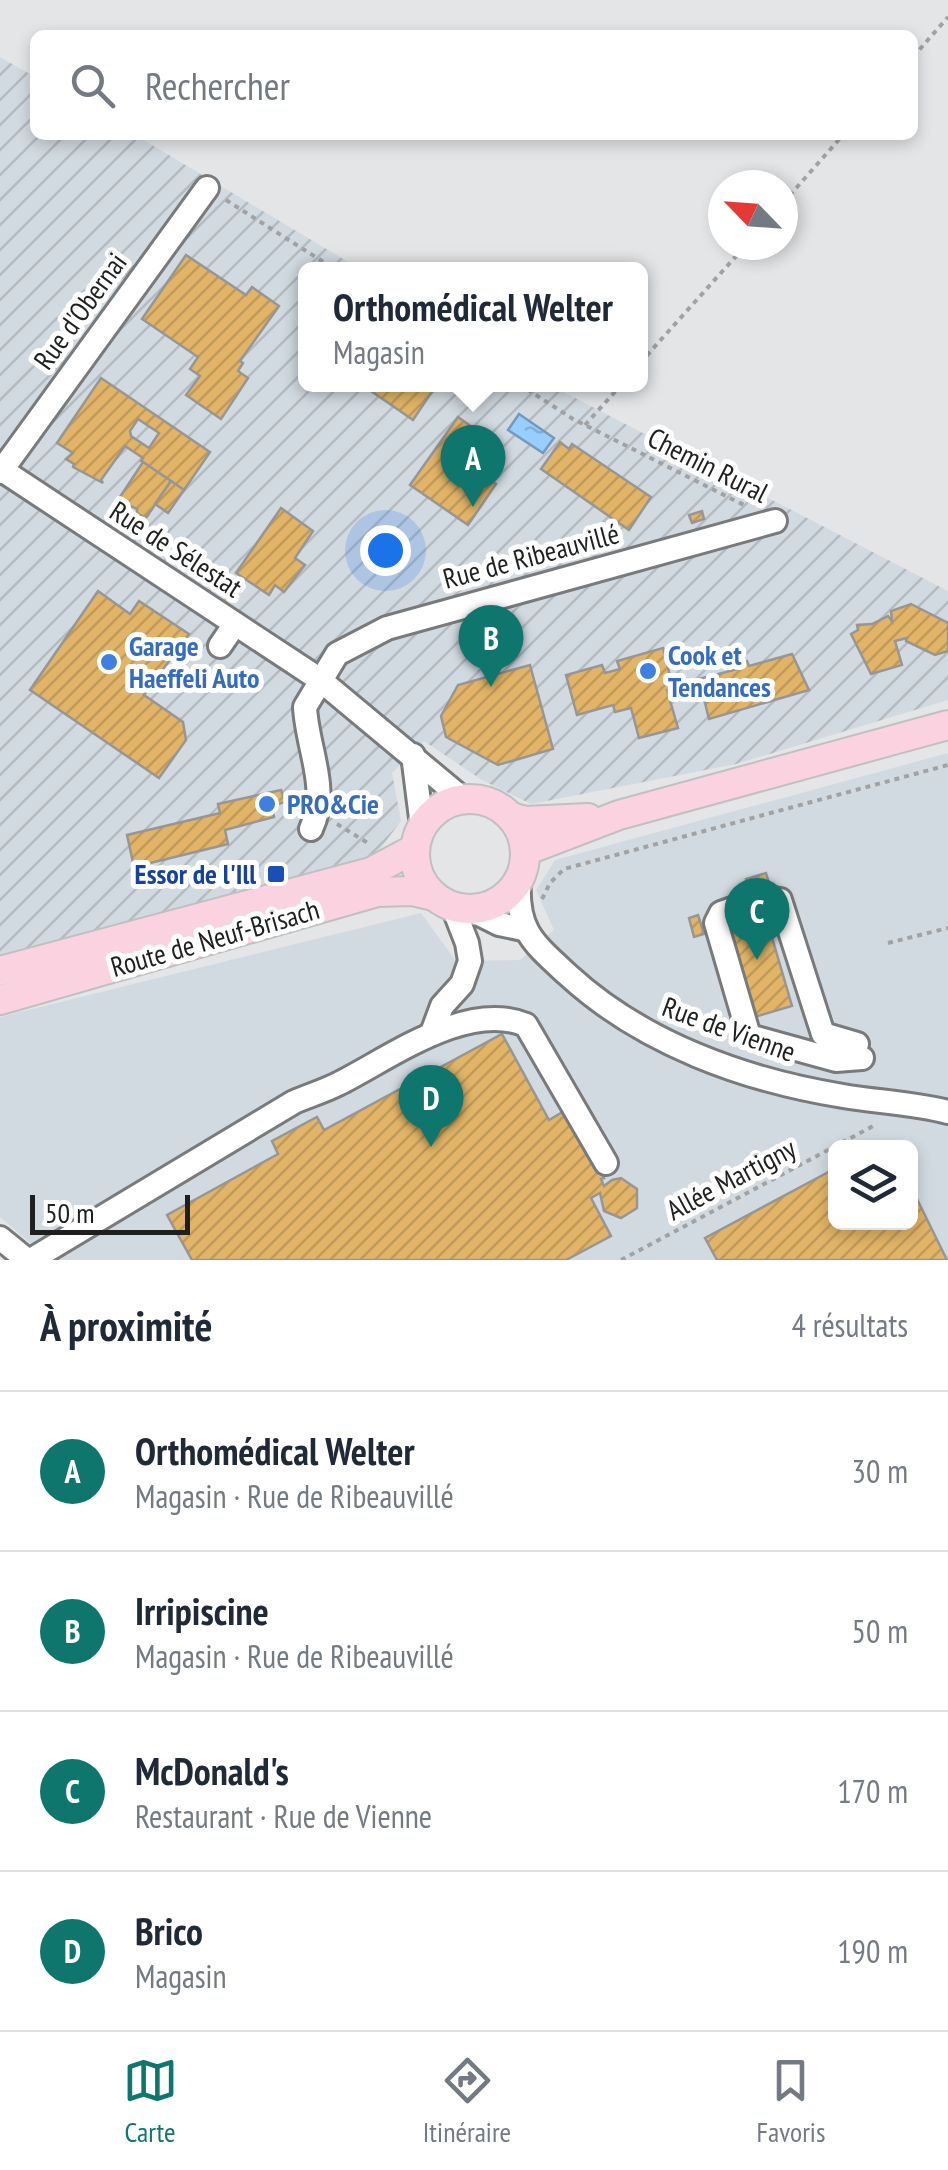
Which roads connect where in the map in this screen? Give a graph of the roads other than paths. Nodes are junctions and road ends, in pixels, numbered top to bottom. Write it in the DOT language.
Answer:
graph roads {
  1 [pos="207,188"];
  2 [pos="1,471"];
  3 [pos="775,521"];
  4 [pos="235,624"];
  5 [pos="220,646"];
  6 [pos="319,679"];
  7 [pos="948,724"];
  8 [pos="413,755"];
  9 [pos="462,799"];
  10 [pos="619,815"];
  11 [pos="511,817"];
  12 [pos="314,821"];
  13 [pos="418,837"];
  14 [pos="526,851"];
  15 [pos="519,879"];
  16 [pos="451,904"];
  17 [pos="523,930"];
  18 [pos="0,970"];
  19 [pos="0,1000"];
  20 [pos="432,1033"];
  21 [pos="859,1051"];
  22 [pos="948,1112"];
  23 [pos="606,1163"];
  24 [pos="0,1238"];
  25 [pos="29,1260"];
  1 -- 2 [label="street, Rue d'Obernai"];
  2 -- 4 [label="street, Rue de Sélestat"];
  3 -- 6 [label="street, Rue de Ribeauvillé"];
  4 -- 5 [label="street"];
  4 -- 6 [label="street, Rue de Sélestat"];
  6 -- 8 [label="street, Rue de Sélestat"];
  6 -- 12 [label="street"];
  7 -- 10 [label="main road"];
  8 -- 9 [label="street, Rue de Sélestat"];
  8 -- 13 [label="street"];
  9 -- 11 [label="main road"];
  9 -- 13 [label="main road, Route de Neuf-Brisach"];
  10 -- 11 [label="main road"];
  10 -- 14 [label="main road"];
  11 -- 14 [label="main road"];
  13 -- 16 [label="main road"];
  13 -- 18 [label="main road, Route de Neuf-Brisach"];
  14 -- 15 [label="main road"];
  15 -- 16 [label="main road"];
  15 -- 17 [label="street"];
  16 -- 17 [label="street, Rue de Vienne"];
  16 -- 19 [label="main road, Route de Neuf-Brisach"];
  16 -- 20 [label="street"];
  17 -- 22 [label="street, Rue de Vienne"];
  20 -- 23 [label="street"];
  20 -- 25 [label="street"];
  21 -- 21 [label="street"];
  24 -- 25 [label="street"];
}
